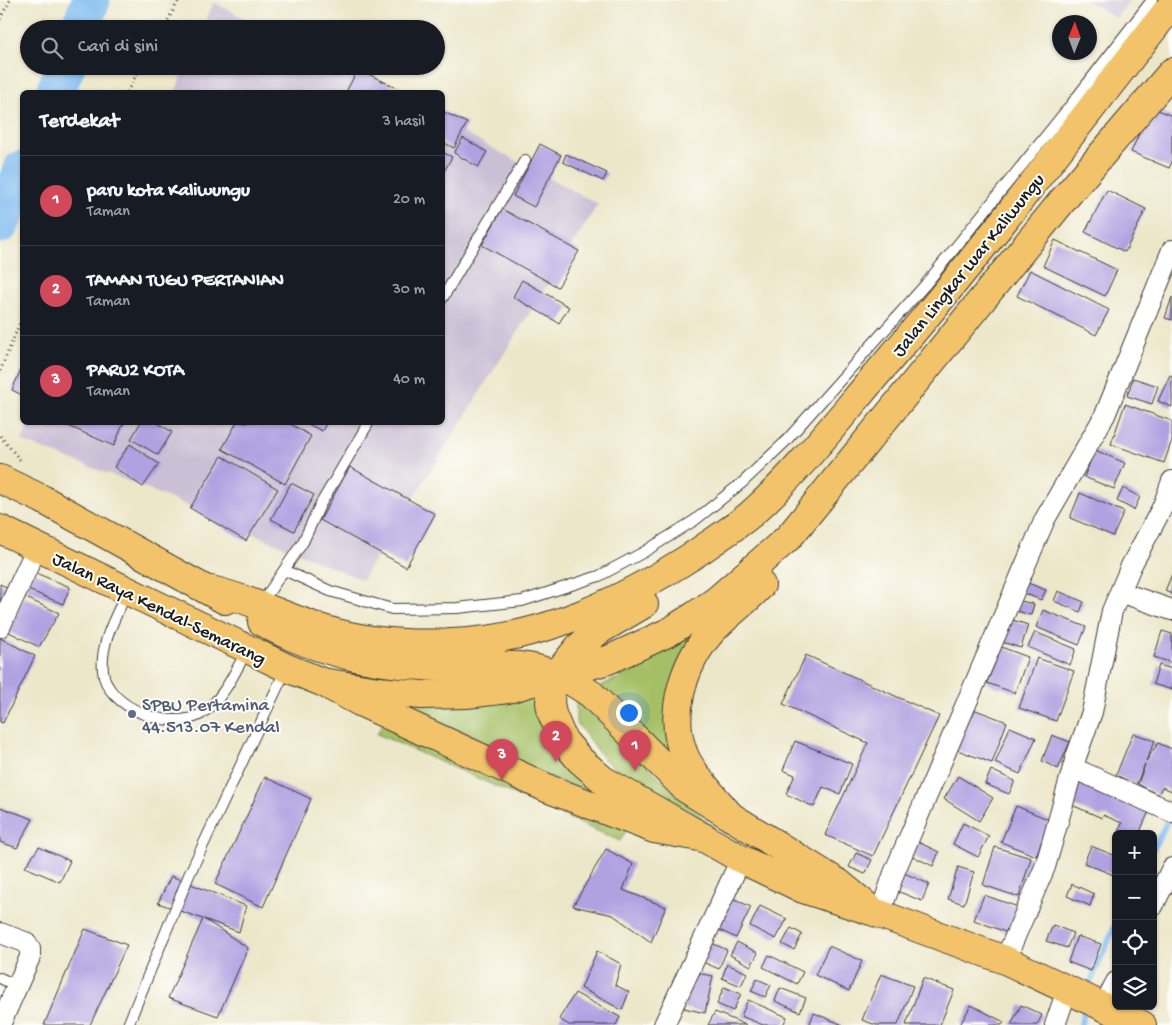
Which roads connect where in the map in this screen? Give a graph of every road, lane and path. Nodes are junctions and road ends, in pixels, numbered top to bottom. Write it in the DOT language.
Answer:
graph roads {
  1 [pos="10,0"];
  2 [pos="179,0"];
  3 [pos="1152,0"];
  4 [pos="1172,5"];
  5 [pos="0,19"];
  6 [pos="168,20"];
  7 [pos="1172,72"];
  8 [pos="137,75"];
  9 [pos="128,90"];
  10 [pos="525,160"];
  11 [pos="1172,250"];
  12 [pos="445,294"];
  13 [pos="20,323"];
  14 [pos="0,371"];
  15 [pos="367,425"];
  16 [pos="0,479"];
  17 [pos="1172,481"];
  18 [pos="750,514"];
  19 [pos="0,529"];
  20 [pos="789,536"];
  21 [pos="37,547"];
  22 [pos="284,570"];
  23 [pos="211,590"];
  24 [pos="127,592"];
  25 [pos="1120,592"];
  26 [pos="260,605"];
  27 [pos="1172,610"];
  28 [pos="0,627"];
  29 [pos="248,649"];
  30 [pos="287,668"];
  31 [pos="556,676"];
  32 [pos="322,682"];
  33 [pos="1073,768"];
  34 [pos="1172,812"];
  35 [pos="731,817"];
  36 [pos="705,838"];
  37 [pos="741,859"];
  38 [pos="1172,868"];
  39 [pos="1157,898"];
  40 [pos="877,913"];
  41 [pos="0,933"];
  42 [pos="1005,960"];
  43 [pos="9,982"];
  44 [pos="1112,984"];
  45 [pos="1084,998"];
  46 [pos="0,1025"];
  47 [pos="128,1025"];
  48 [pos="664,1025"];
  49 [pos="1055,1025"];
  50 [pos="1142,1025"];
  1 -- 5 [label="path"];
  2 -- 6 [label="path"];
  3 -- 22 [label="lane"];
  4 -- 18 [label="main road, Jalan Lingkar Luar Kaliwungu"];
  7 -- 20 [label="main road, Jalan Lingkar Luar Kaliwungu"];
  8 -- 9 [label="path"];
  10 -- 12 [label="lane"];
  11 -- 40 [label="street"];
  13 -- 14 [label="path"];
  15 -- 22 [label="lane"];
  16 -- 23 [label="main road, Jalan Raya Kendal-Semarang"];
  17 -- 25 [label="street"];
  18 -- 26 [label="main road"];
  18 -- 31 [label="main road"];
  19 -- 21 [label="main road, Jalan Raya Kendal-Semarang"];
  20 -- 31 [label="main road"];
  20 -- 35 [label="main road"];
  21 -- 24 [label="main road, Jalan Raya Kendal-Semarang"];
  21 -- 28 [label="street"];
  22 -- 26 [label="lane"];
  23 -- 26 [label="main road"];
  23 -- 31 [label="main road"];
  24 -- 29 [label="main road, Jalan Raya Kendal-Semarang"];
  24 -- 29 [label="lane"];
  25 -- 27 [label="street"];
  25 -- 33 [label="street"];
  29 -- 30 [label="main road, Jalan Raya Kendal-Semarang"];
  30 -- 32 [label="main road, Jalan Raya Kendal-Semarang"];
  30 -- 47 [label="lane"];
  31 -- 32 [label="main road"];
  31 -- 35 [label="main road"];
  31 -- 36 [label="main road"];
  32 -- 36 [label="main road"];
  33 -- 34 [label="street"];
  33 -- 42 [label="street"];
  35 -- 40 [label="main road"];
  36 -- 37 [label="main road"];
  37 -- 40 [label="main road"];
  37 -- 48 [label="street"];
  38 -- 39 [label="street"];
  40 -- 42 [label="main road"];
  41 -- 43 [label="street"];
  42 -- 45 [label="main road"];
  43 -- 46 [label="street"];
  44 -- 45 [label="street"];
  45 -- 49 [label="street"];
  45 -- 50 [label="main road"];
}
